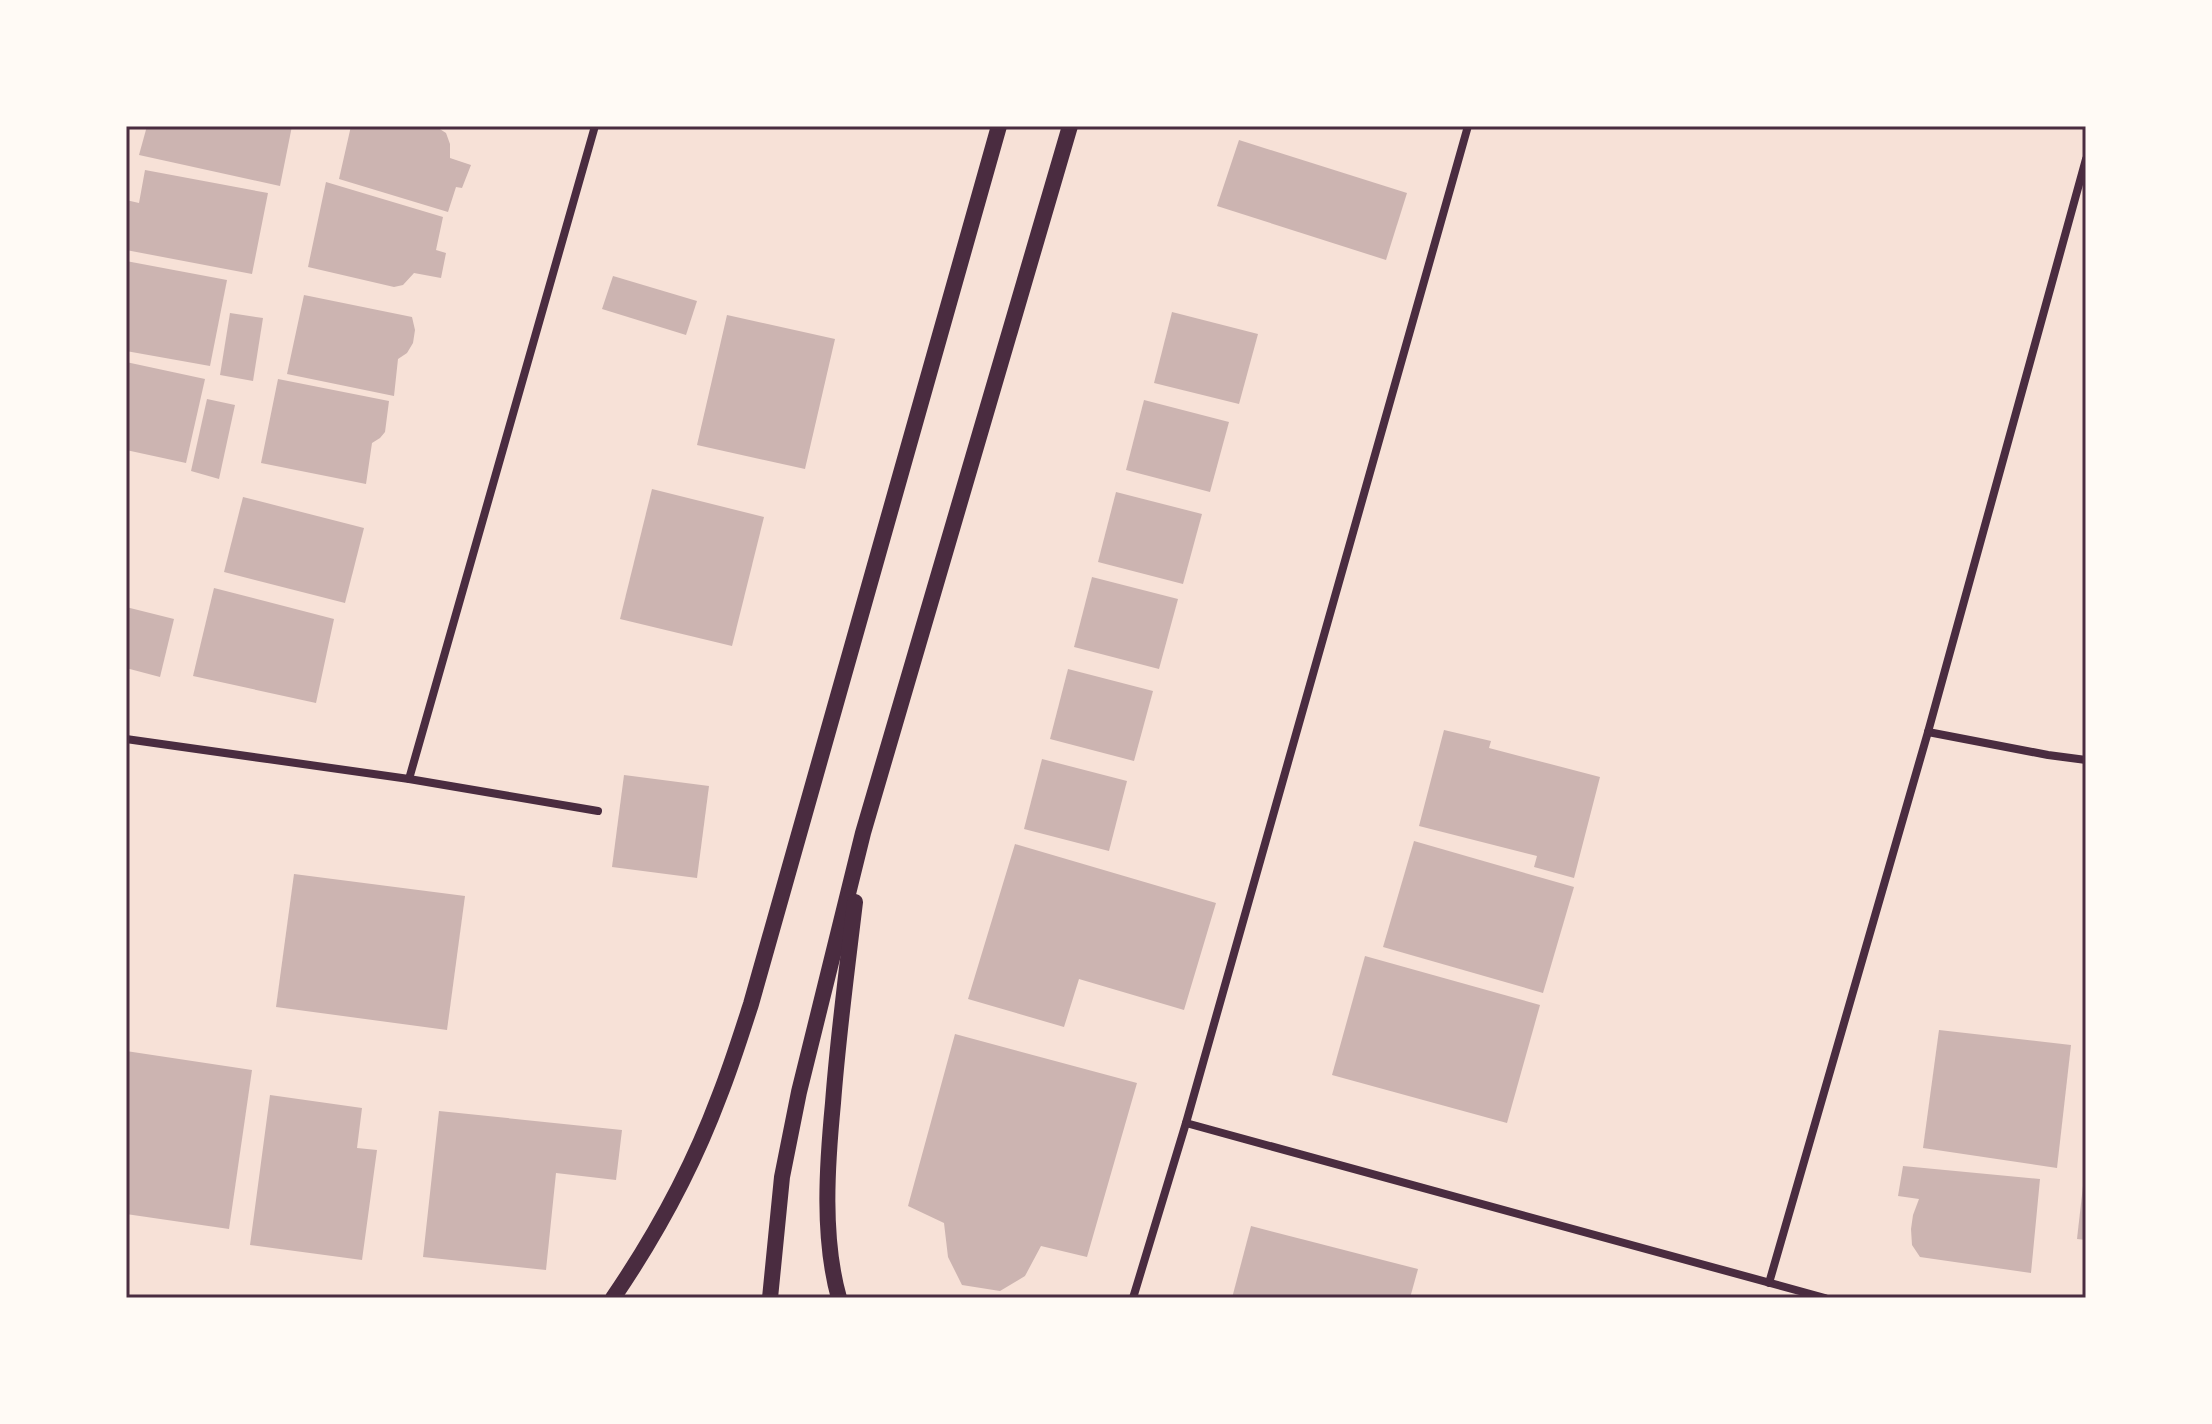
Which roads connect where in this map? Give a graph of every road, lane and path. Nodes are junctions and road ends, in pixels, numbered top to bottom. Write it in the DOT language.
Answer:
graph roads {
  1 [pos="595,126"];
  2 [pos="999,126"];
  3 [pos="1070,126"];
  4 [pos="1468,126"];
  5 [pos="2086,159"];
  6 [pos="1928,732"];
  7 [pos="126,739"];
  8 [pos="2086,760"];
  9 [pos="409,779"];
  10 [pos="598,811"];
  11 [pos="863,833"];
  12 [pos="1186,1123"];
  13 [pos="1769,1283"];
  14 [pos="613,1298"];
  15 [pos="770,1298"];
  16 [pos="839,1298"];
  17 [pos="1133,1298"];
  18 [pos="1825,1298"];
  1 -- 9 [label="street"];
  2 -- 14 [label="main road"];
  3 -- 11 [label="main road"];
  4 -- 12 [label="street"];
  5 -- 6 [label="street"];
  6 -- 8 [label="street"];
  6 -- 13 [label="street"];
  7 -- 9 [label="street"];
  9 -- 10 [label="street"];
  11 -- 15 [label="main road"];
  11 -- 16 [label="main road"];
  12 -- 13 [label="street"];
  12 -- 17 [label="street"];
  13 -- 18 [label="street"];
}
